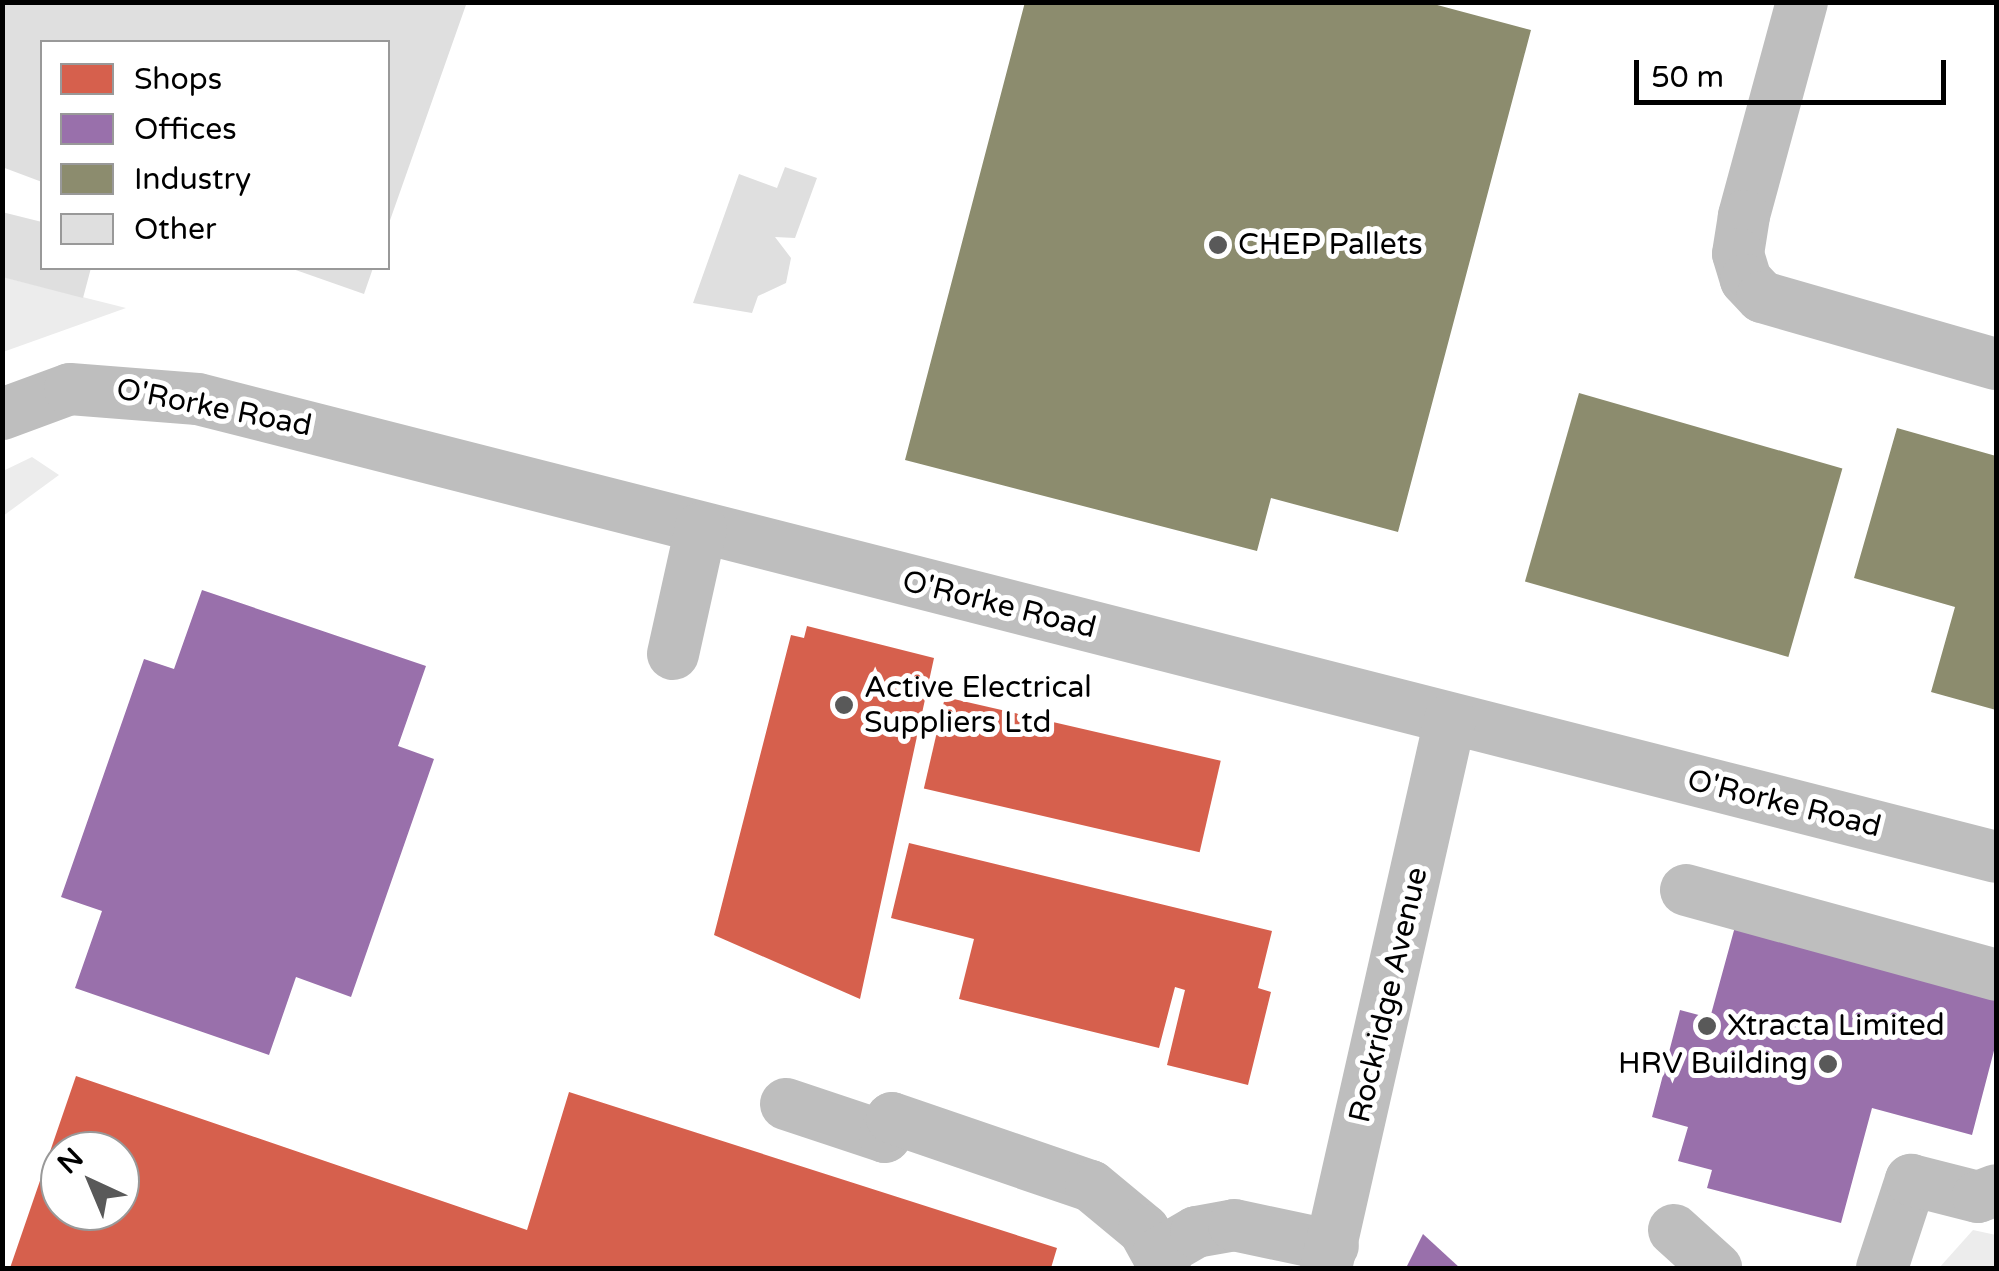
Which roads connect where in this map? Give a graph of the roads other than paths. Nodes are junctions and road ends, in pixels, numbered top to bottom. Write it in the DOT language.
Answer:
graph roads {
  1 [pos="1802,2"];
  2 [pos="1996,364"];
  3 [pos="2,414"];
  4 [pos="700,528"];
  5 [pos="673,654"];
  6 [pos="1450,720"];
  7 [pos="1996,856"];
  8 [pos="1686,890"];
  9 [pos="1996,975"];
  10 [pos="786,1104"];
  11 [pos="1996,1190"];
  12 [pos="1674,1230"];
  13 [pos="1329,1257"];
  14 [pos="1161,1262"];
  15 [pos="1716,1268"];
  16 [pos="1882,1268"];
  1 -- 2 [label="street"];
  3 -- 4 [label="street, O'Rorke Road"];
  4 -- 5 [label="street"];
  4 -- 6 [label="street, O'Rorke Road"];
  6 -- 7 [label="street, O'Rorke Road"];
  6 -- 13 [label="street, Rockridge Avenue"];
  8 -- 9 [label="street"];
  10 -- 14 [label="street"];
  11 -- 16 [label="street"];
  12 -- 15 [label="street"];
  13 -- 14 [label="street"];
}
